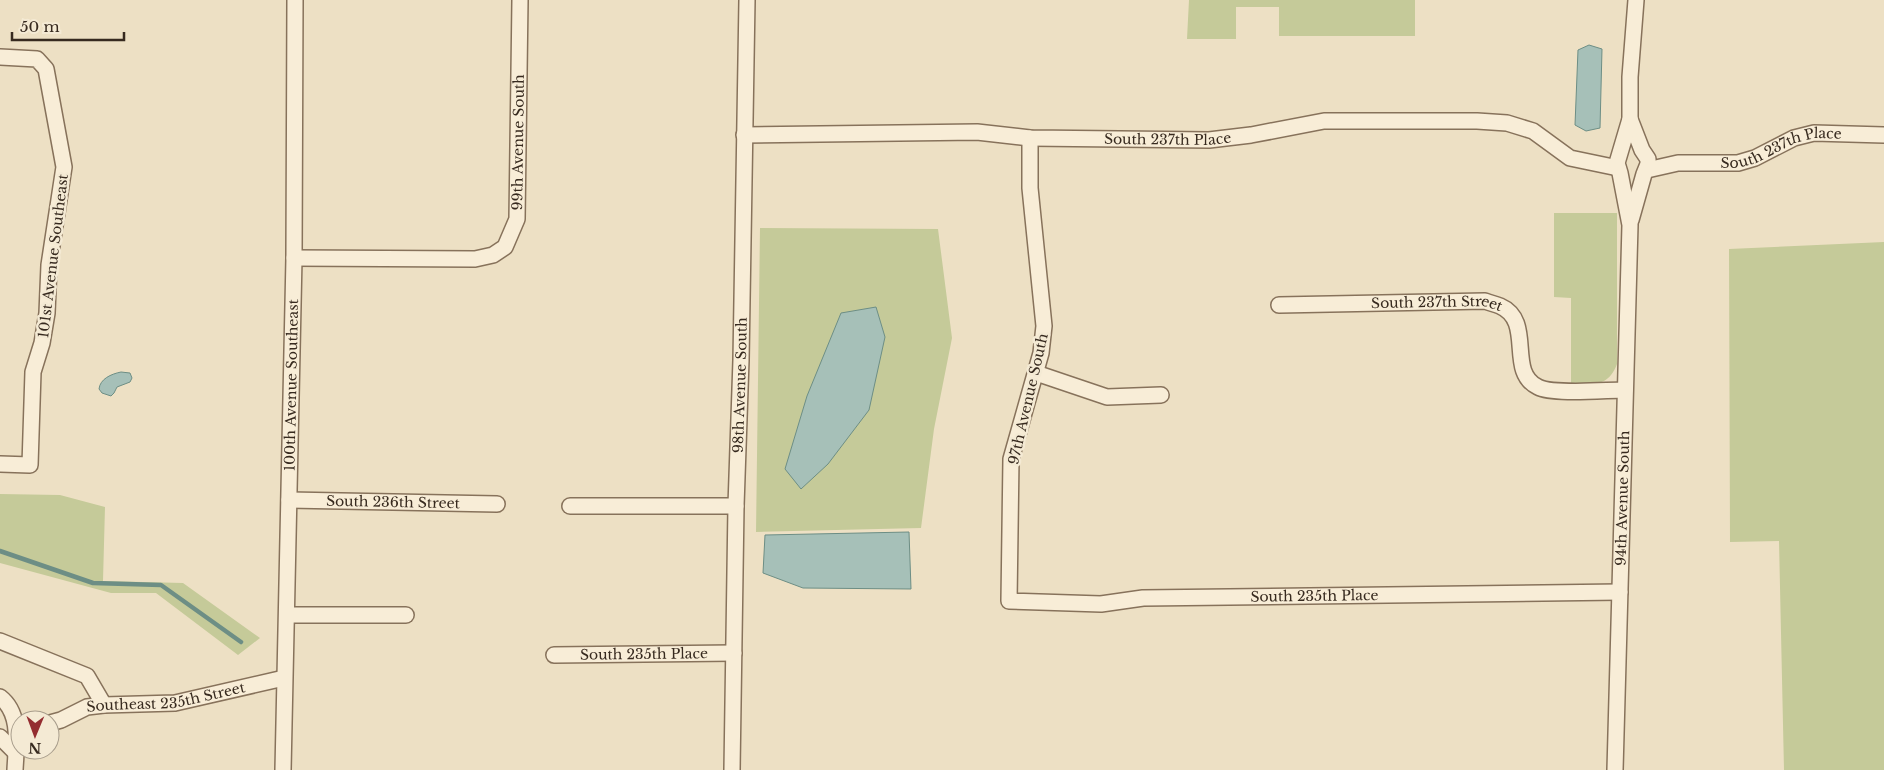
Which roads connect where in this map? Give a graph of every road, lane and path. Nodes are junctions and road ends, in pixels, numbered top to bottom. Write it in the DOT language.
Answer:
graph roads {
  1 [pos="295,0"];
  2 [pos="520,0"];
  3 [pos="747,0"];
  4 [pos="1636,0"];
  5 [pos="0,57"];
  6 [pos="1630,119"];
  7 [pos="744,134"];
  8 [pos="1884,135"];
  9 [pos="1030,138"];
  10 [pos="1644,152"];
  11 [pos="1619,163"];
  12 [pos="1678,163"];
  13 [pos="1645,172"];
  14 [pos="1630,225"];
  15 [pos="294,258"];
  16 [pos="1279,305"];
  17 [pos="1036,373"];
  18 [pos="1625,390"];
  19 [pos="1161,395"];
  20 [pos="0,464"];
  21 [pos="289,500"];
  22 [pos="497,504"];
  23 [pos="570,506"];
  24 [pos="736,506"];
  25 [pos="1620,592"];
  26 [pos="1009,601"];
  27 [pos="286,615"];
  28 [pos="406,615"];
  29 [pos="0,641"];
  30 [pos="734,653"];
  31 [pos="554,655"];
  32 [pos="284,678"];
  33 [pos="0,697"];
  34 [pos="104,705"];
  35 [pos="10,711"];
  36 [pos="60,720"];
  37 [pos="0,737"];
  38 [pos="10,747"];
  39 [pos="282,770"];
  40 [pos="732,770"];
  41 [pos="1614,770"];
  1 -- 15 [label="street, 100th Avenue Southeast"];
  2 -- 15 [label="street, 99th Avenue South"];
  3 -- 7 [label="street, 98th Avenue South"];
  4 -- 6 [label="street, 94th Avenue South"];
  5 -- 20 [label="street, 101st Avenue Southeast"];
  6 -- 10 [label="street, 94th Avenue South"];
  6 -- 11 [label="street, 94th Avenue South"];
  7 -- 9 [label="street, South 237th Place"];
  7 -- 24 [label="street, 98th Avenue South"];
  8 -- 12 [label="street, South 237th Place"];
  9 -- 11 [label="street, South 237th Place"];
  9 -- 17 [label="street, 97th Avenue South"];
  10 -- 11 [label="street"];
  10 -- 12 [label="street, South 237th Place"];
  10 -- 13 [label="street, 94th Avenue South"];
  11 -- 13 [label="street"];
  11 -- 14 [label="street, 94th Avenue South"];
  12 -- 13 [label="street, South 237th Place"];
  13 -- 14 [label="street, 94th Avenue South"];
  14 -- 18 [label="street, 94th Avenue South"];
  15 -- 21 [label="street, 100th Avenue Southeast"];
  16 -- 18 [label="street, South 237th Street"];
  17 -- 19 [label="street"];
  17 -- 26 [label="street, 97th Avenue South"];
  18 -- 25 [label="street, 94th Avenue South"];
  21 -- 22 [label="street, South 236th Street"];
  21 -- 27 [label="street, 100th Avenue Southeast"];
  23 -- 24 [label="street"];
  24 -- 30 [label="street, 98th Avenue South"];
  25 -- 26 [label="street, South 235th Place"];
  25 -- 41 [label="street, 94th Avenue South"];
  27 -- 28 [label="street"];
  27 -- 32 [label="street, 100th Avenue Southeast"];
  29 -- 34 [label="street"];
  30 -- 31 [label="street, South 235th Place"];
  30 -- 40 [label="street, 98th Avenue South"];
  32 -- 34 [label="street, Southeast 235th Street"];
  32 -- 39 [label="street, 100th Avenue Southeast"];
  33 -- 35 [label="street"];
  34 -- 36 [label="street, Southeast 235th Street"];
  37 -- 38 [label="street"];
}
